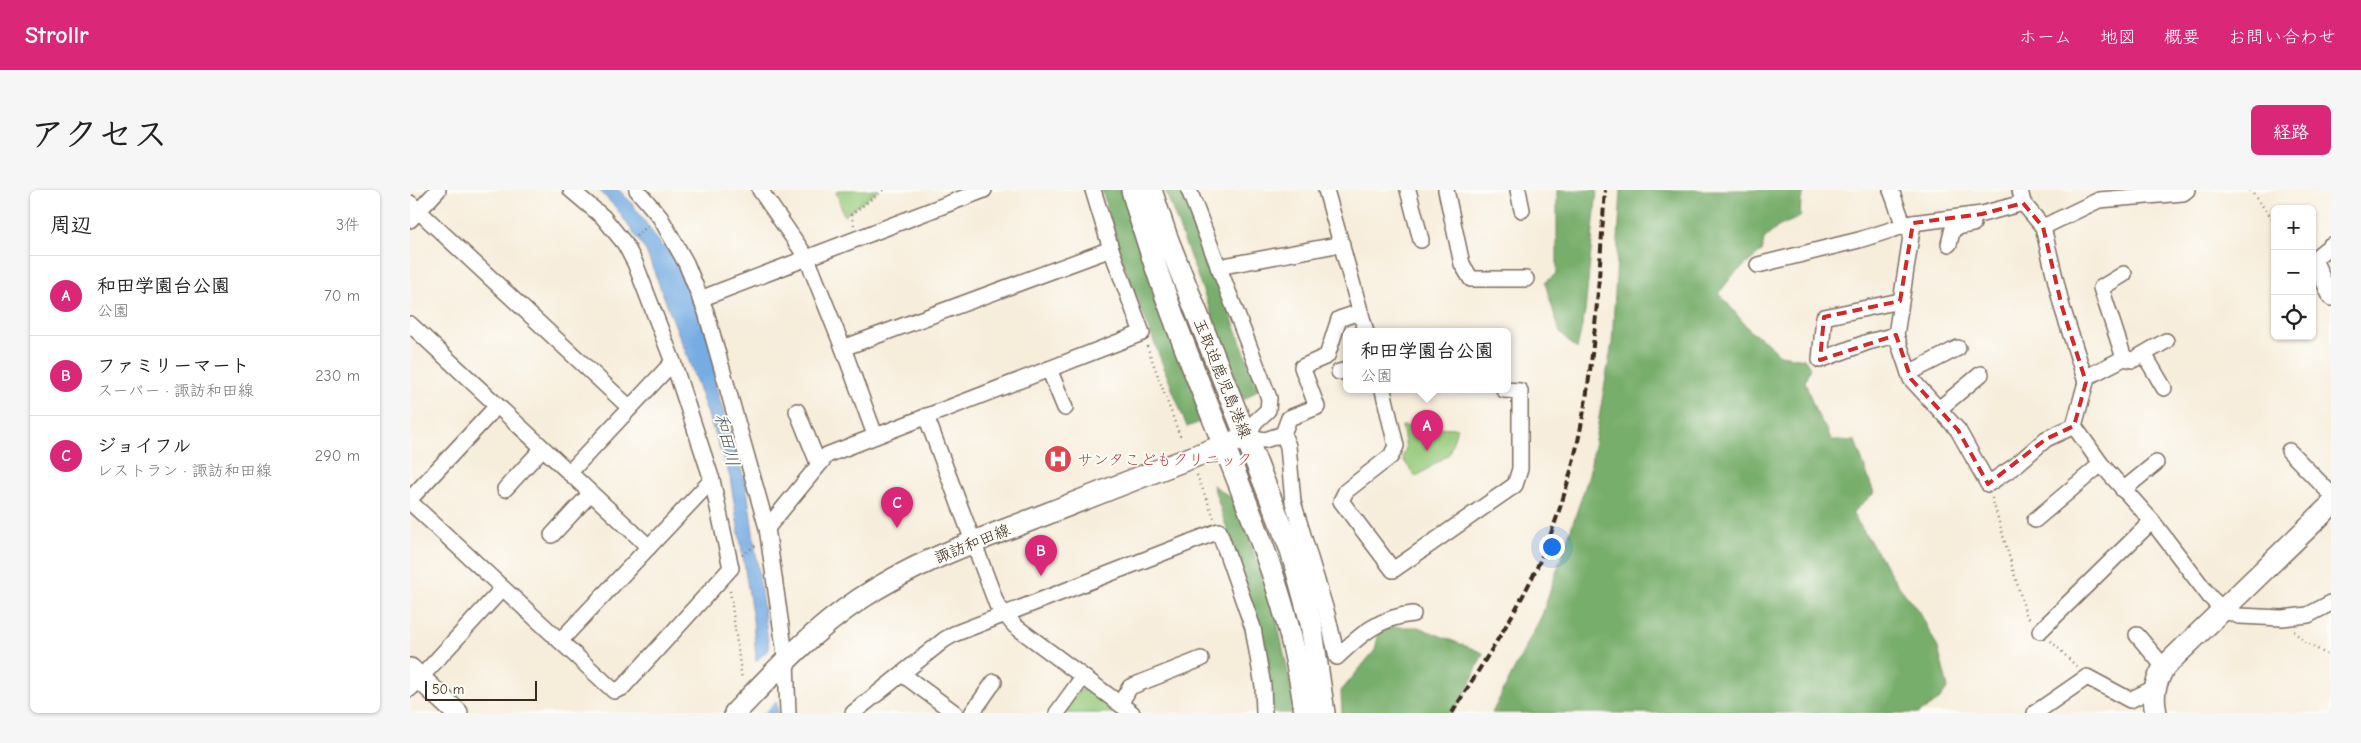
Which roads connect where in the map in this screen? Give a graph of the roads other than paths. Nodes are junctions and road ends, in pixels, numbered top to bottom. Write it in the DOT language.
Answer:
graph roads {
  1 [pos="438,190"];
  2 [pos="572,190"];
  3 [pos="637,190"];
  4 [pos="984,190"];
  5 [pos="1093,190"];
  6 [pos="1132,190"];
  7 [pos="1151,190"];
  8 [pos="1189,190"];
  9 [pos="1326,190"];
  10 [pos="1408,190"];
  11 [pos="1446,190"];
  12 [pos="1518,190"];
  13 [pos="1891,190"];
  14 [pos="2187,190"];
  15 [pos="2161,192"];
  16 [pos="766,193"];
  17 [pos="2125,194"];
  18 [pos="2022,196"];
  19 [pos="1522,210"];
  20 [pos="413,211"];
  21 [pos="1988,212"];
  22 [pos="1908,224"];
  23 [pos="2043,227"];
  24 [pos="1421,240"];
  25 [pos="1342,244"];
  26 [pos="1949,244"];
  27 [pos="2331,245"];
  28 [pos="1110,249"];
  29 [pos="807,258"];
  30 [pos="1758,265"];
  31 [pos="1218,267"];
  32 [pos="2124,274"];
  33 [pos="1526,278"];
  34 [pos="2331,298"];
  35 [pos="700,299"];
  36 [pos="1900,301"];
  37 [pos="1360,312"];
  38 [pos="410,324"];
  39 [pos="1365,328"];
  40 [pos="1896,336"];
  41 [pos="2166,341"];
  42 [pos="843,348"];
  43 [pos="1958,348"];
  44 [pos="2144,354"];
  45 [pos="2124,358"];
  46 [pos="673,362"];
  47 [pos="1049,369"];
  48 [pos="1909,373"];
  49 [pos="1981,374"];
  50 [pos="2085,378"];
  51 [pos="2164,388"];
  52 [pos="1511,390"];
  53 [pos="1384,393"];
  54 [pos="497,406"];
  55 [pos="630,408"];
  56 [pos="1065,408"];
  57 [pos="1939,409"];
  58 [pos="797,411"];
  59 [pos="926,416"];
  60 [pos="2074,426"];
  61 [pos="1283,434"];
  62 [pos="875,435"];
  63 [pos="1247,437"];
  64 [pos="1224,446"];
  65 [pos="542,448"];
  66 [pos="2289,451"];
  67 [pos="818,463"];
  68 [pos="2156,463"];
  69 [pos="2101,464"];
  70 [pos="569,473"];
  71 [pos="712,480"];
  72 [pos="505,489"];
  73 [pos="2123,490"];
  74 [pos="591,493"];
  75 [pos="2331,494"];
  76 [pos="410,501"];
  77 [pos="2331,504"];
  78 [pos="2035,520"];
  79 [pos="2152,521"];
  80 [pos="767,533"];
  81 [pos="552,535"];
  82 [pos="973,542"];
  83 [pos="649,547"];
  84 [pos="502,589"];
  85 [pos="2331,603"];
  86 [pos="2222,609"];
  87 [pos="1413,614"];
  88 [pos="1004,615"];
  89 [pos="2040,630"];
  90 [pos="2137,635"];
  91 [pos="560,641"];
  92 [pos="1201,659"];
  93 [pos="780,667"];
  94 [pos="2164,667"];
  95 [pos="902,674"];
  96 [pos="1083,677"];
  97 [pos="413,679"];
  98 [pos="994,682"];
  99 [pos="2154,688"];
  100 [pos="741,699"];
  101 [pos="1126,708"];
  102 [pos="2040,712"];
  103 [pos="457,713"];
  104 [pos="788,713"];
  105 [pos="853,713"];
  106 [pos="955,713"];
  107 [pos="972,713"];
  108 [pos="1057,713"];
  109 [pos="1264,713"];
  110 [pos="1305,713"];
  111 [pos="1324,713"];
  112 [pos="2156,713"];
  1 -- 20 [label="street"];
  2 -- 46 [label="street"];
  3 -- 35 [label="street"];
  4 -- 29 [label="street"];
  5 -- 28 [label="street"];
  6 -- 64 [label="main road, 玉取迫鹿児島港線"];
  7 -- 63 [label="main road, 玉取迫鹿児島港線"];
  8 -- 31 [label="street"];
  9 -- 25 [label="street"];
  10 -- 24 [label="street"];
  11 -- 33 [label="street"];
  12 -- 19 [label="street"];
  13 -- 22 [label="street"];
  14 -- 15 [label="street"];
  15 -- 17 [label="street"];
  16 -- 29 [label="street"];
  17 -- 23 [label="street"];
  18 -- 21 [label="street"];
  18 -- 23 [label="street"];
  20 -- 55 [label="street"];
  21 -- 22 [label="street"];
  21 -- 26 [label="street"];
  22 -- 30 [label="street"];
  22 -- 36 [label="street"];
  23 -- 50 [label="street"];
  25 -- 31 [label="street"];
  25 -- 37 [label="street"];
  27 -- 34 [label="street"];
  28 -- 42 [label="street"];
  28 -- 47 [label="street"];
  29 -- 35 [label="street"];
  29 -- 42 [label="street"];
  31 -- 63 [label="street"];
  32 -- 45 [label="street"];
  35 -- 80 [label="street"];
  36 -- 40 [label="street"];
  36 -- 40 [label="street"];
  37 -- 39 [label="street"];
  37 -- 61 [label="street"];
  38 -- 54 [label="street"];
  40 -- 48 [label="street"];
  41 -- 44 [label="street"];
  42 -- 62 [label="street"];
  43 -- 48 [label="street"];
  44 -- 45 [label="street"];
  44 -- 51 [label="street"];
  45 -- 50 [label="street"];
  46 -- 55 [label="street"];
  46 -- 71 [label="street"];
  47 -- 56 [label="street"];
  47 -- 59 [label="street"];
  48 -- 57 [label="street"];
  49 -- 57 [label="street"];
  50 -- 60 [label="street"];
  52 -- 53 [label="street"];
  54 -- 65 [label="street"];
  54 -- 76 [label="street"];
  55 -- 70 [label="street"];
  57 -- 60 [label="street"];
  58 -- 67 [label="street"];
  59 -- 62 [label="street"];
  59 -- 82 [label="street"];
  60 -- 69 [label="street"];
  61 -- 63 [label="street"];
  61 -- 87 [label="street"];
  62 -- 67 [label="street"];
  63 -- 64 [label="main road, 諏訪和田線"];
  63 -- 111 [label="main road, 玉取迫鹿児島港線"];
  64 -- 82 [label="main road, 諏訪和田線"];
  64 -- 110 [label="main road, 玉取迫鹿児島港線"];
  65 -- 70 [label="street"];
  65 -- 72 [label="street"];
  66 -- 75 [label="street"];
  67 -- 80 [label="street"];
  68 -- 73 [label="street"];
  69 -- 73 [label="street"];
  69 -- 78 [label="street"];
  70 -- 74 [label="street"];
  71 -- 83 [label="street"];
  71 -- 91 [label="street"];
  73 -- 79 [label="street"];
  74 -- 81 [label="street"];
  74 -- 83 [label="street"];
  76 -- 84 [label="street"];
  77 -- 86 [label="main road"];
  79 -- 86 [label="street"];
  79 -- 89 [label="street"];
  80 -- 93 [label="street"];
  82 -- 88 [label="street"];
  82 -- 93 [label="main road, 諏訪和田線"];
  83 -- 91 [label="street"];
  84 -- 91 [label="street"];
  84 -- 97 [label="street"];
  85 -- 86 [label="street"];
  86 -- 94 [label="main road"];
  88 -- 95 [label="street"];
  88 -- 96 [label="street"];
  88 -- 109 [label="street"];
  90 -- 94 [label="street"];
  92 -- 101 [label="street"];
  93 -- 100 [label="main road, 諏訪和田線"];
  93 -- 104 [label="street"];
  94 -- 99 [label="main road"];
  95 -- 105 [label="street"];
  95 -- 106 [label="street"];
  96 -- 101 [label="street"];
  96 -- 108 [label="street"];
  97 -- 103 [label="main road"];
  98 -- 107 [label="street"];
  99 -- 102 [label="street"];
  99 -- 112 [label="main road"];
}
